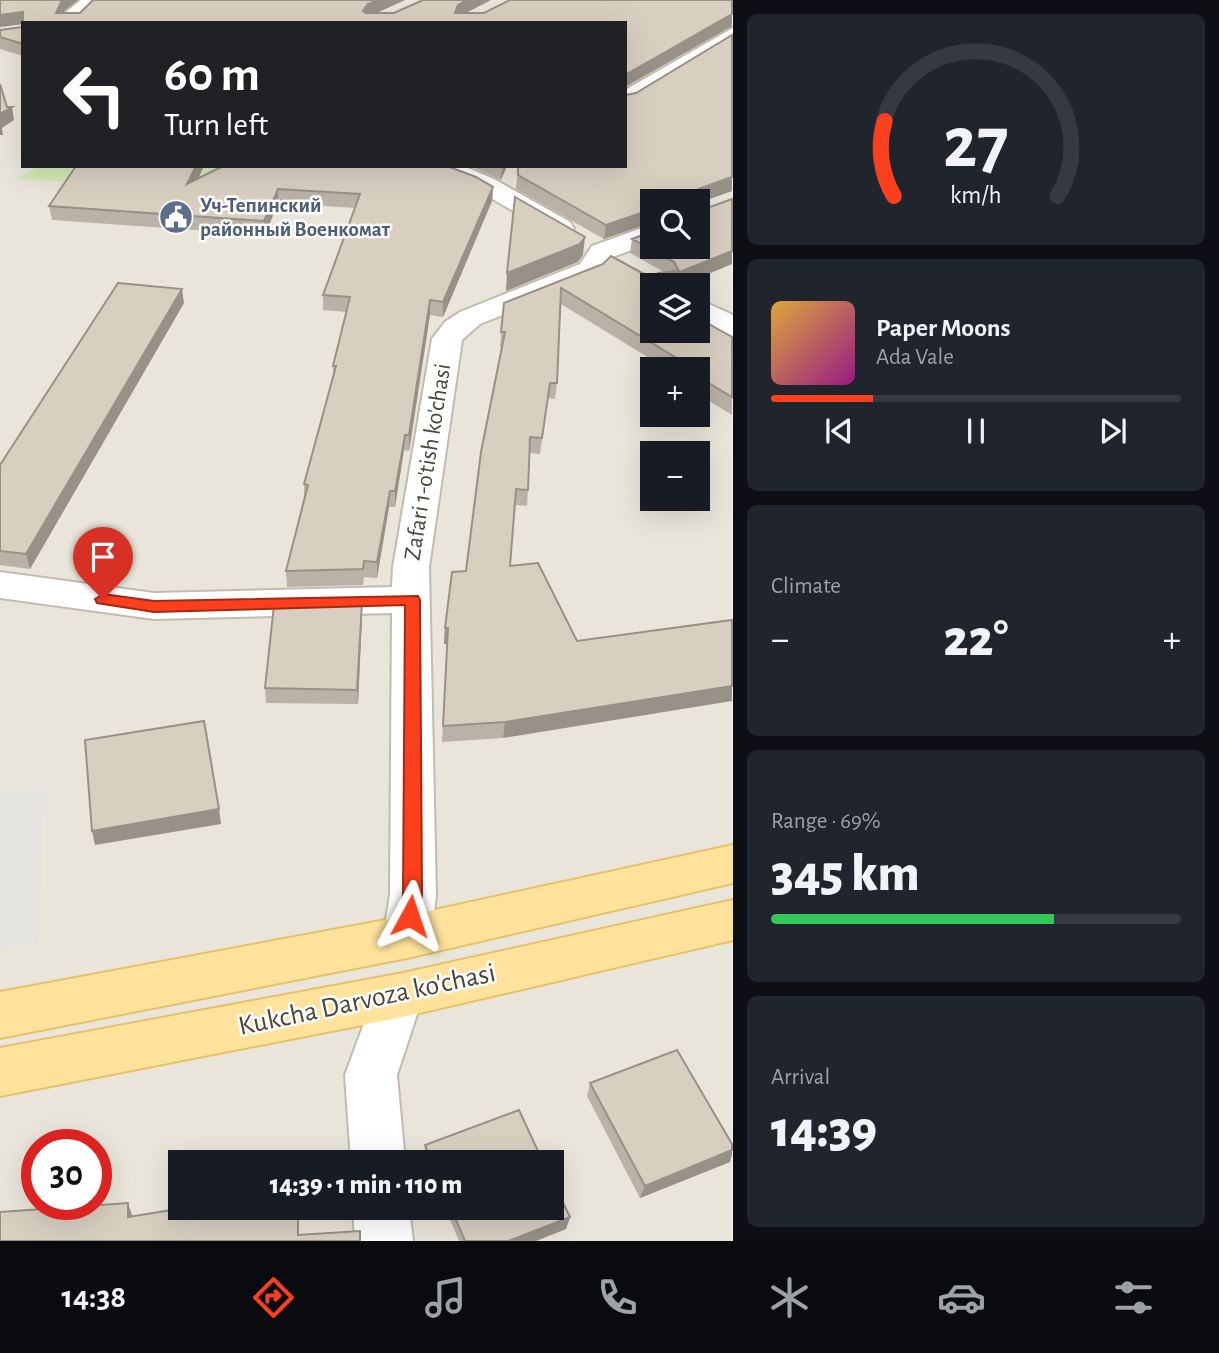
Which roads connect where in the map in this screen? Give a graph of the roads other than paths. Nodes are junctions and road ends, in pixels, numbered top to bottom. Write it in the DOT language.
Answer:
graph roads {
  1 [pos="94,0"];
  2 [pos="71,21"];
  3 [pos="733,34"];
  4 [pos="627,98"];
  5 [pos="449,168"];
  6 [pos="640,241"];
  7 [pos="614,259"];
  8 [pos="710,314"];
  9 [pos="733,327"];
  10 [pos="0,585"];
  11 [pos="412,600"];
  12 [pos="733,864"];
  13 [pos="733,920"];
  14 [pos="407,937"];
  15 [pos="398,996"];
  16 [pos="0,1016"];
  17 [pos="0,1072"];
  18 [pos="377,1150"];
  19 [pos="382,1220"];
  20 [pos="384,1241"];
  1 -- 2 [label="street"];
  3 -- 4 [label="street"];
  5 -- 7 [label="street"];
  6 -- 7 [label="street"];
  7 -- 11 [label="street, Zafari 1-o'tish ko'chasi"];
  8 -- 9 [label="street"];
  10 -- 11 [label="street"];
  11 -- 14 [label="street, Zafari 1-o'tish ko'chasi"];
  12 -- 14 [label="main road, Kukcha Darvoza ko'chasi"];
  13 -- 15 [label="main road, Kukcha Darvoza ko'chasi"];
  14 -- 15 [label="main road"];
  14 -- 16 [label="main road, Kukcha Darvoza ko'chasi"];
  15 -- 17 [label="main road, Kukcha Darvoza ko'chasi"];
  15 -- 18 [label="street"];
  19 -- 20 [label="street"];
}
